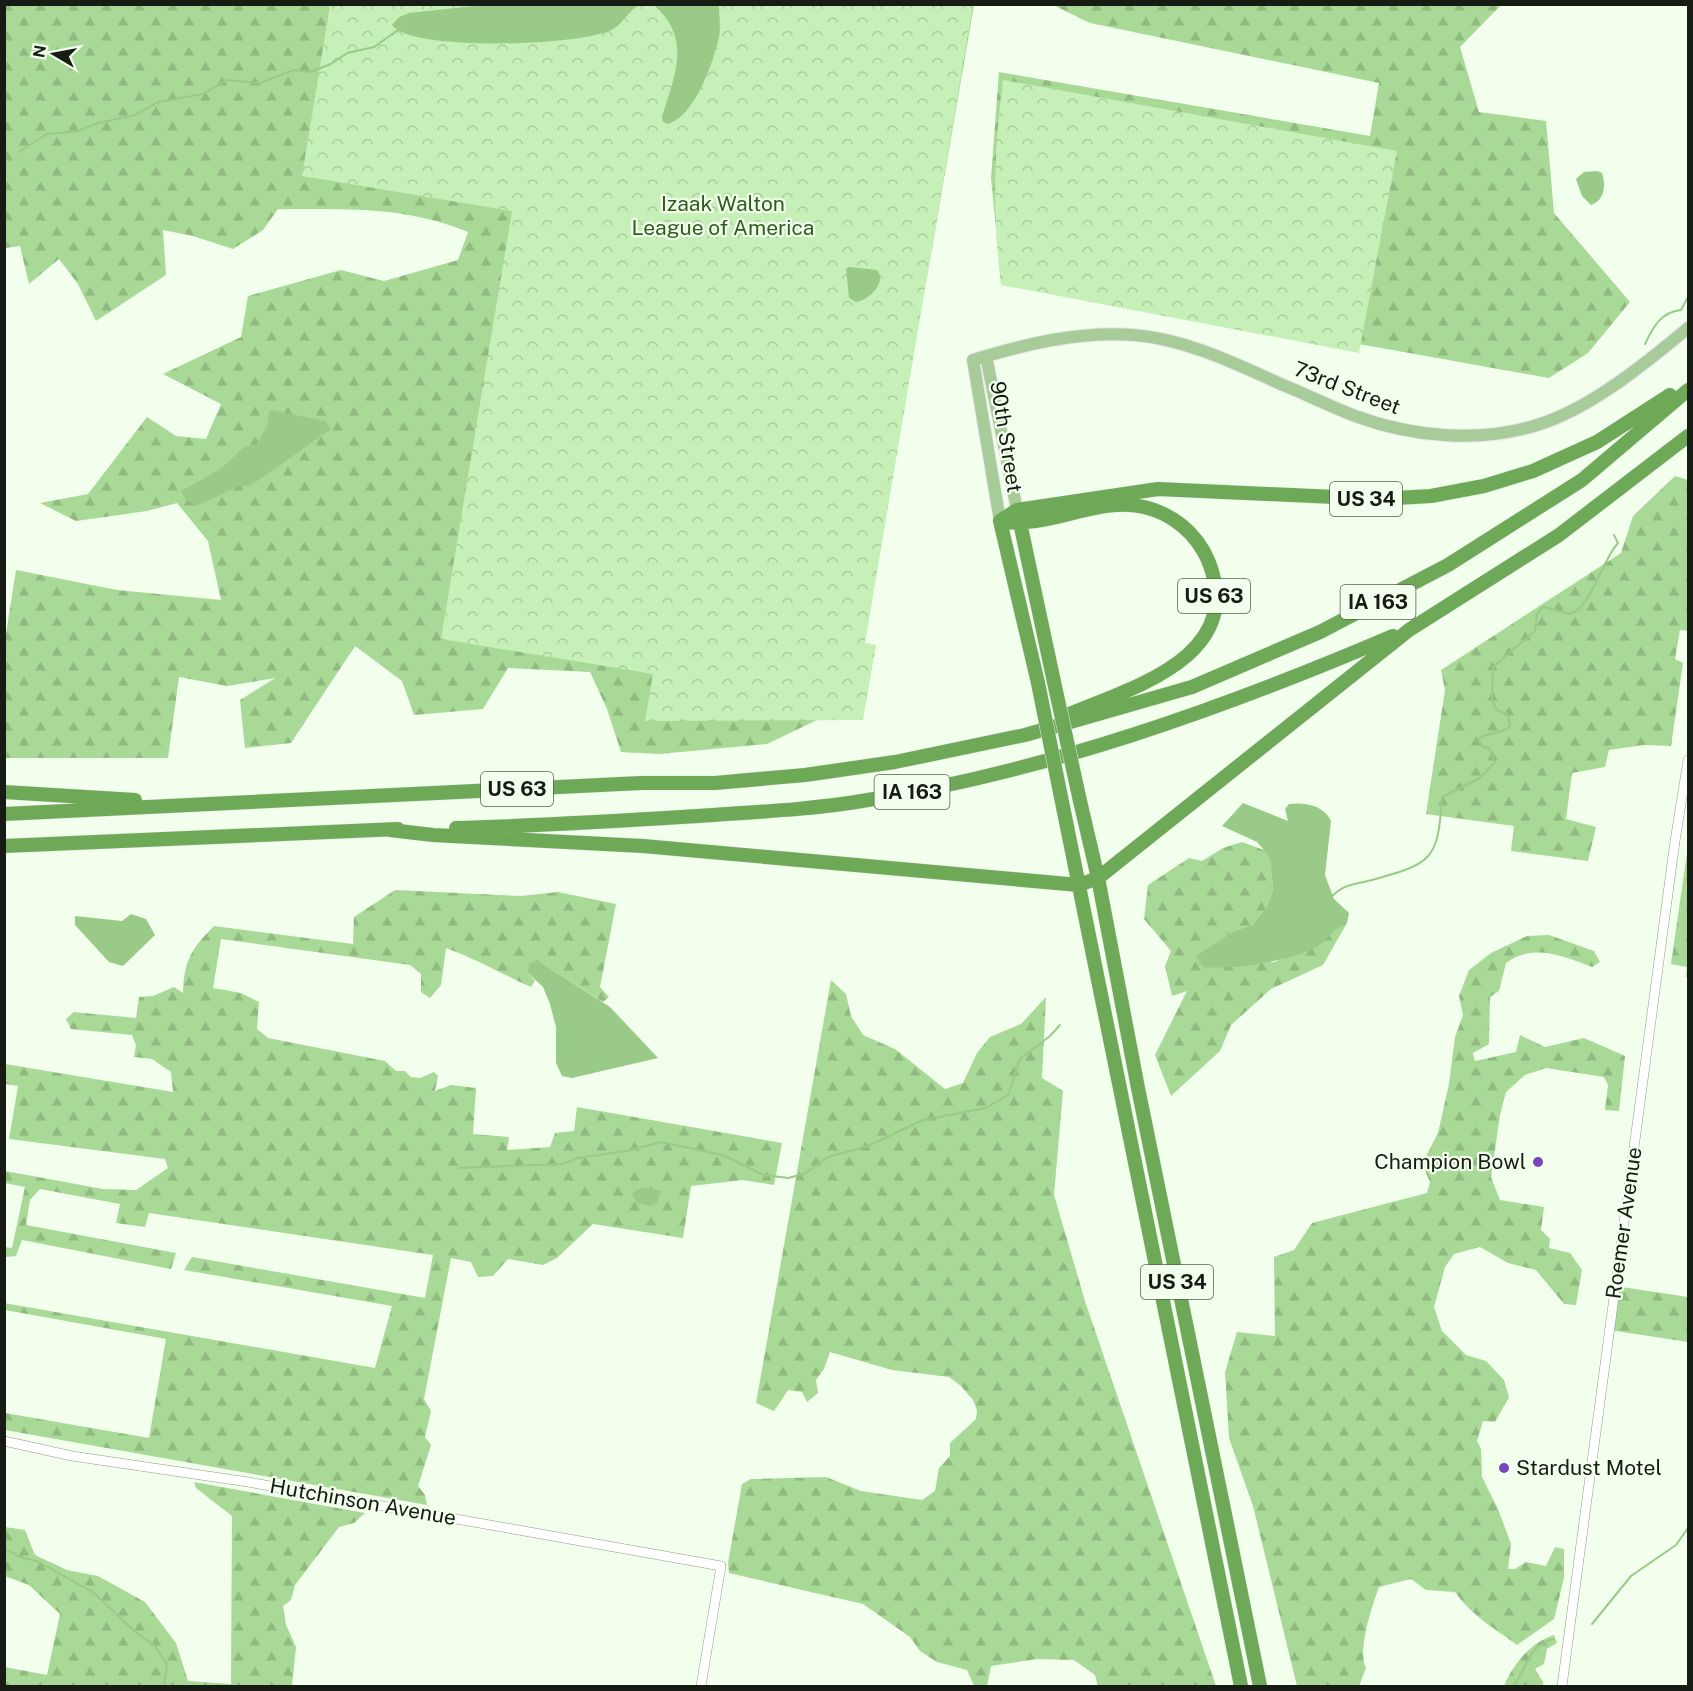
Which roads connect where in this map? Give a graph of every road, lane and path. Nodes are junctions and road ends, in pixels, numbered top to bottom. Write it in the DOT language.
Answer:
graph roads {
  1 [pos="1689,328"];
  2 [pos="980,358"];
  3 [pos="1689,381"];
  4 [pos="1689,390"];
  5 [pos="1689,436"];
  6 [pos="1017,510"];
  7 [pos="1000,521"];
  8 [pos="1020,525"];
  9 [pos="1409,630"];
  10 [pos="1025,735"];
  11 [pos="1689,760"];
  12 [pos="4,792"];
  13 [pos="209,804"];
  14 [pos="4,814"];
  15 [pos="390,830"];
  16 [pos="82,845"];
  17 [pos="4,846"];
  18 [pos="4,855"];
  19 [pos="1098,878"];
  20 [pos="1079,885"];
  21 [pos="4,1441"];
  22 [pos="701,1686"];
  23 [pos="1241,1686"];
  24 [pos="1260,1686"];
  25 [pos="1562,1686"];
  1 -- 2 [label="main road, 73rd Street"];
  2 -- 6 [label="main road, 90th Street"];
  2 -- 7 [label="main road, 90th Street"];
  3 -- 6 [label="highway, US 34"];
  4 -- 10 [label="highway, IA 163"];
  5 -- 9 [label="highway"];
  6 -- 7 [label="highway, US 34"];
  6 -- 8 [label="highway"];
  7 -- 8 [label="highway"];
  7 -- 20 [label="highway, US 34, bridge"];
  8 -- 10 [label="highway, US 63"];
  8 -- 19 [label="highway, bridge"];
  9 -- 15 [label="highway, IA 163"];
  9 -- 19 [label="highway"];
  10 -- 13 [label="highway, US 63"];
  11 -- 25 [label="street, Roemer Avenue"];
  12 -- 13 [label="highway"];
  13 -- 14 [label="highway, US 63"];
  15 -- 16 [label="highway, US 63"];
  15 -- 20 [label="highway, US 63"];
  16 -- 17 [label="highway, US 63"];
  16 -- 18 [label="highway"];
  19 -- 20 [label="highway"];
  19 -- 24 [label="highway, US 34"];
  20 -- 23 [label="highway, US 34"];
  21 -- 22 [label="street, Hutchinson Avenue"];
}
